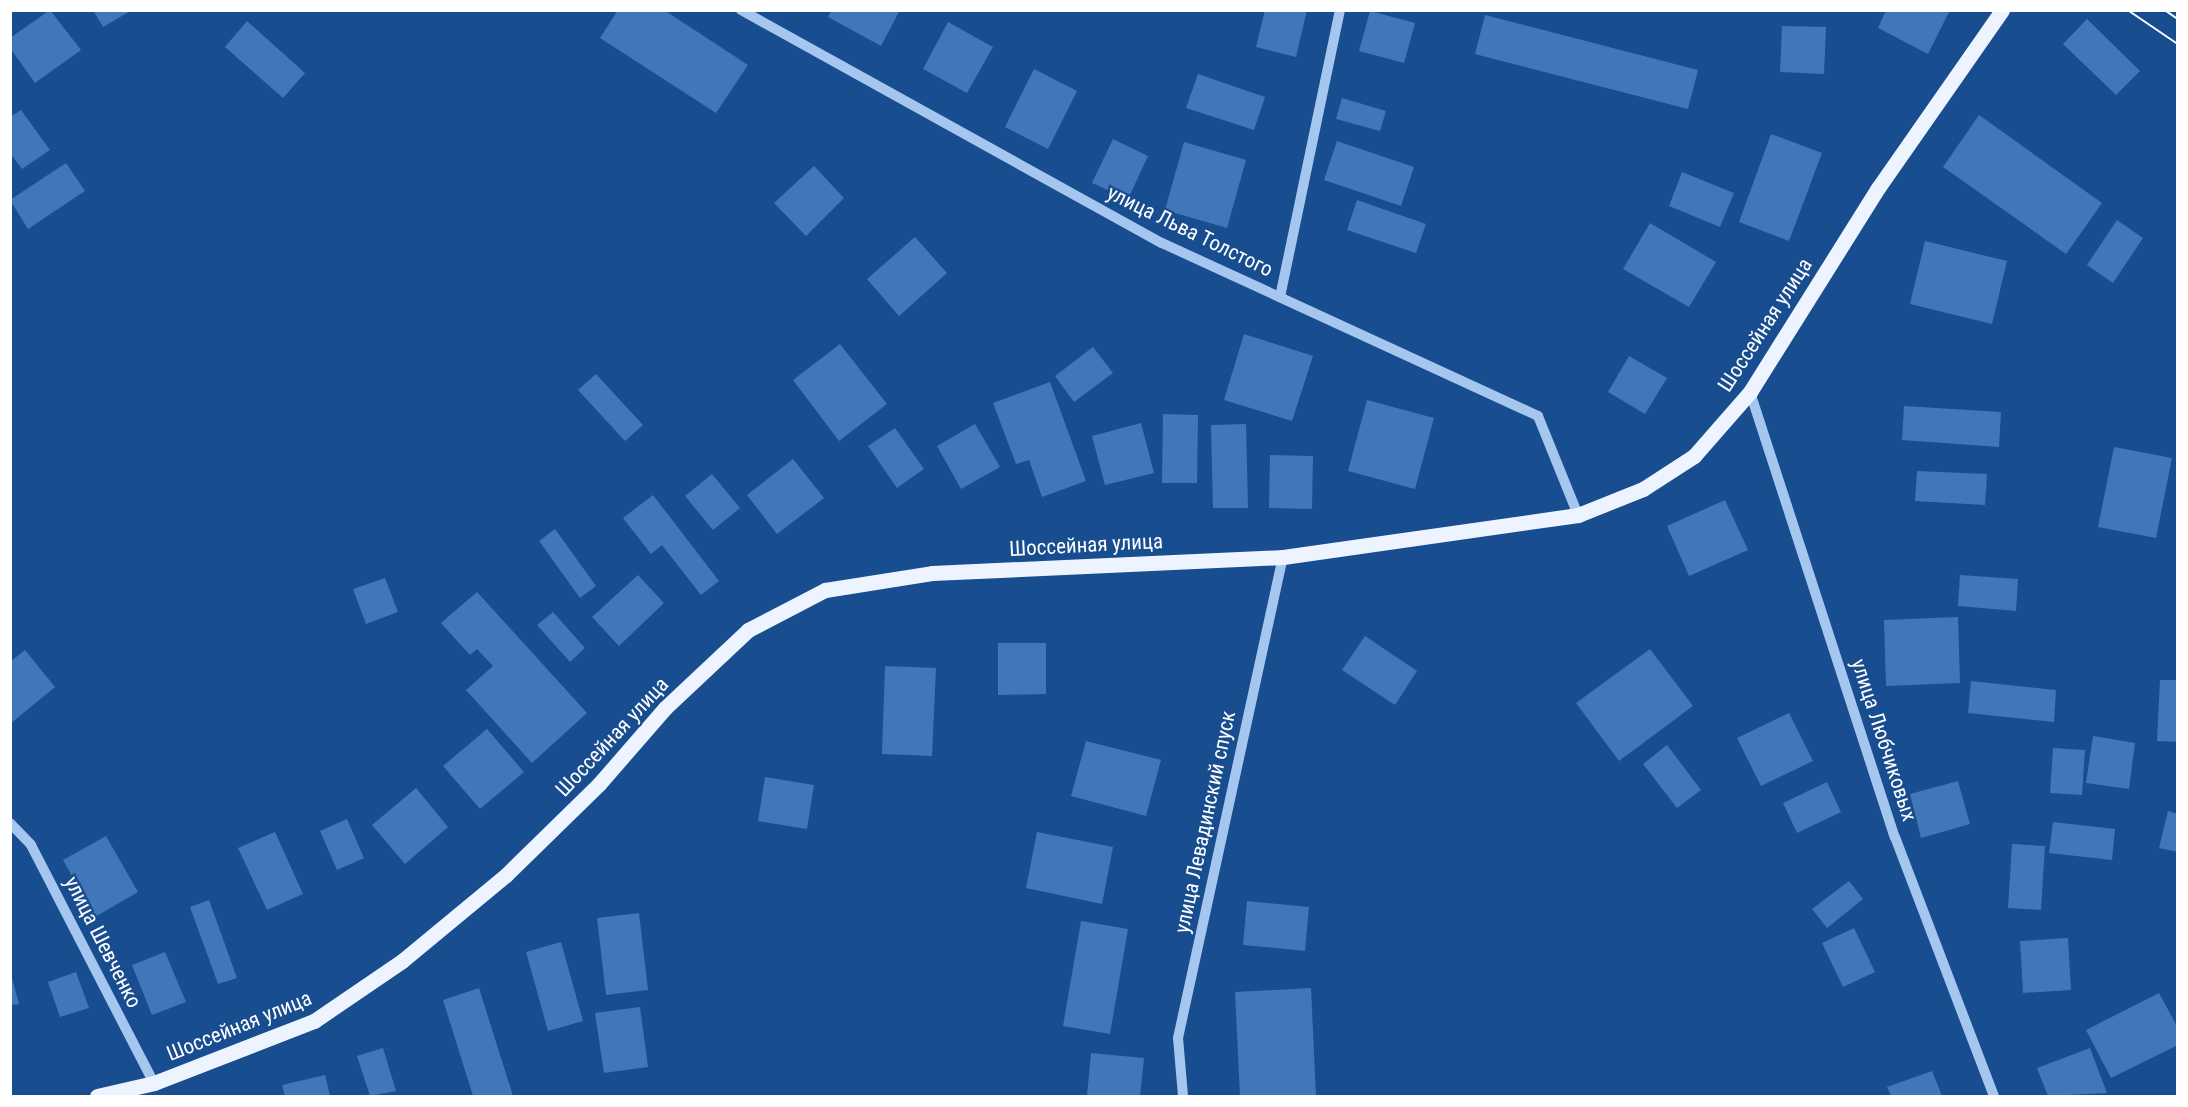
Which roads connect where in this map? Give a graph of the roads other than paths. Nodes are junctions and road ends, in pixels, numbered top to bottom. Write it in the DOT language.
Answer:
graph roads {
  1 [pos="741,10"];
  2 [pos="1340,10"];
  3 [pos="2002,10"];
  4 [pos="1280,297"];
  5 [pos="1750,392"];
  6 [pos="1578,515"];
  7 [pos="1283,557"];
  8 [pos="10,823"];
  9 [pos="154,1083"];
  10 [pos="97,1096"];
  11 [pos="1183,1096"];
  12 [pos="1994,1096"];
  1 -- 4 [label="street, улица Льва Толстого"];
  2 -- 4 [label="street"];
  3 -- 5 [label="main road, Шоссейная улица"];
  4 -- 6 [label="street, улица Льва Толстого"];
  5 -- 6 [label="main road, Шоссейная улица"];
  5 -- 12 [label="street, улица Любчиковых"];
  6 -- 7 [label="main road, Шоссейная улица"];
  7 -- 9 [label="main road, Шоссейная улица"];
  7 -- 11 [label="street, улица Левадинский спуск"];
  8 -- 9 [label="street, улица Шевченко"];
  9 -- 10 [label="main road, Шоссейная улица"];
}
